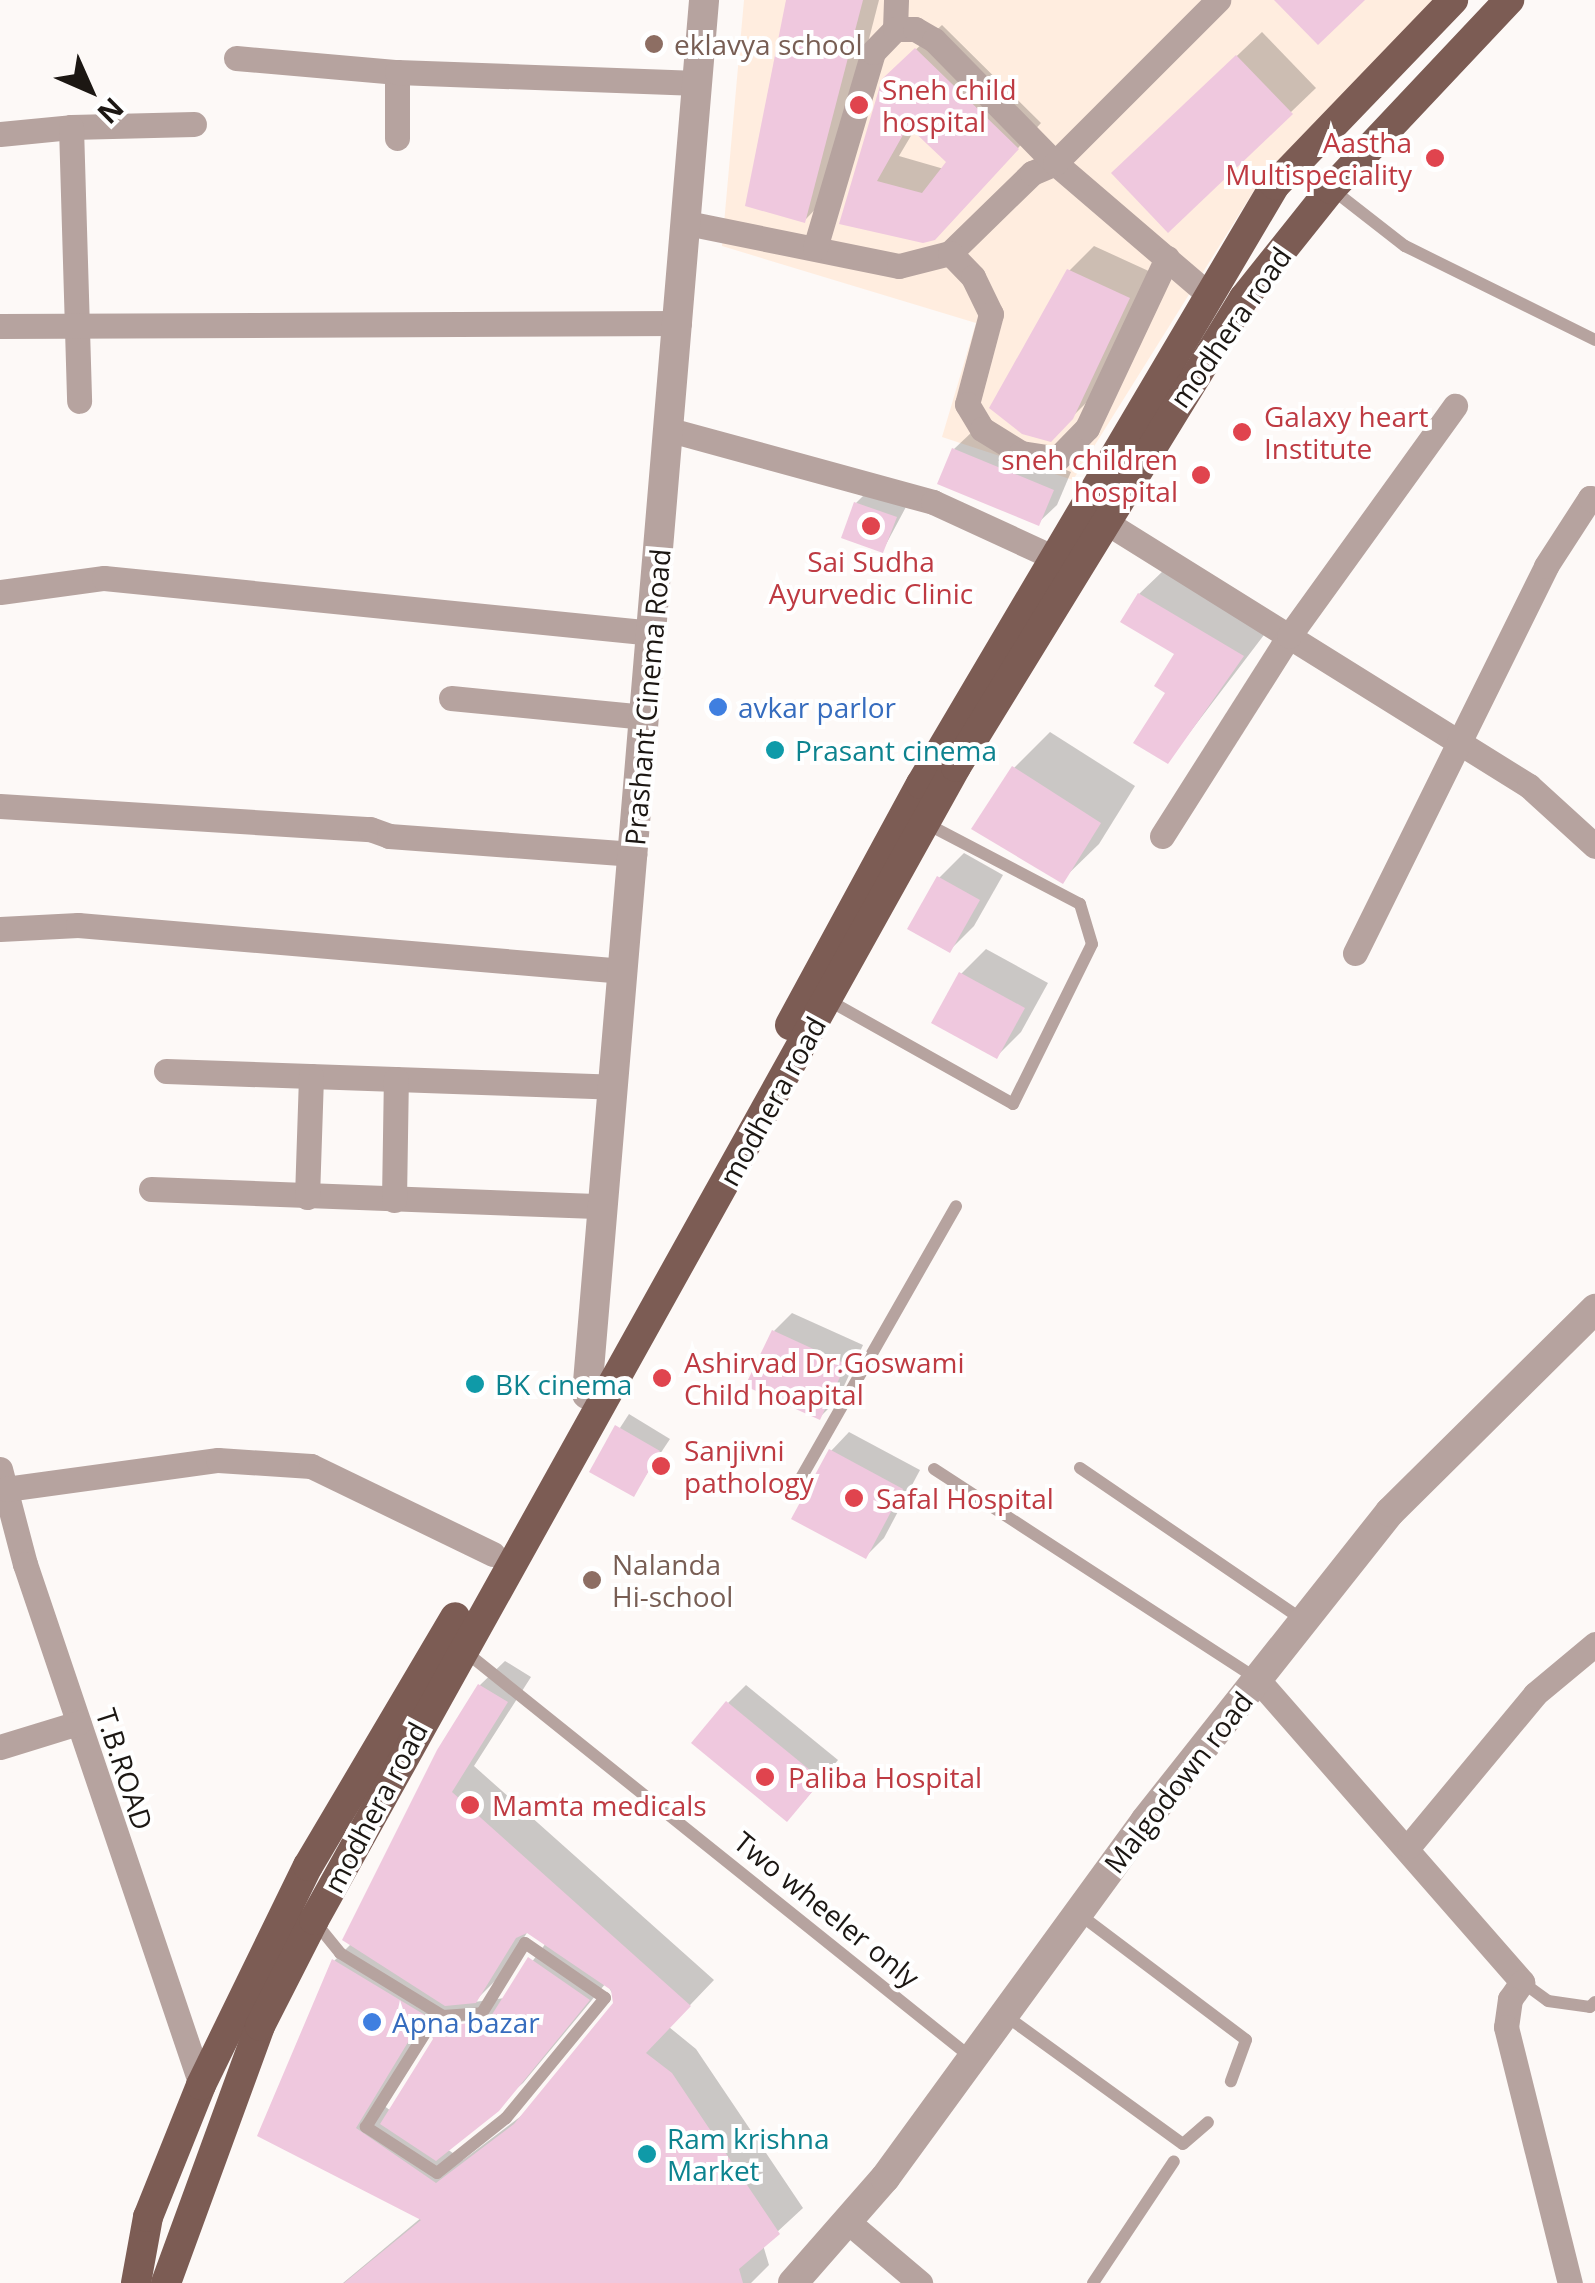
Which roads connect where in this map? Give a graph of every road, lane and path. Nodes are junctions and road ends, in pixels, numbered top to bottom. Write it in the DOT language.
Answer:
graph roads {
  1 [pos="704,0"];
  2 [pos="896,0"];
  3 [pos="1218,0"];
  4 [pos="1453,0"];
  5 [pos="1510,0"];
  6 [pos="894,29"];
  7 [pos="236,58"];
  8 [pos="397,72"];
  9 [pos="698,83"];
  10 [pos="194,124"];
  11 [pos="71,127"];
  12 [pos="0,134"];
  13 [pos="397,138"];
  14 [pos="1055,164"];
  15 [pos="1331,189"];
  16 [pos="686,223"];
  17 [pos="814,248"];
  18 [pos="950,252"];
  19 [pos="1168,258"];
  20 [pos="1209,295"];
  21 [pos="679,323"];
  22 [pos="0,326"];
  23 [pos="76,326"];
  24 [pos="1595,340"];
  25 [pos="78,401"];
  26 [pos="1455,406"];
  27 [pos="670,430"];
  28 [pos="1595,501"];
  29 [pos="1094,515"];
  30 [pos="1055,558"];
  31 [pos="0,592"];
  32 [pos="653,633"];
  33 [pos="1290,636"];
  34 [pos="451,698"];
  35 [pos="646,717"];
  36 [pos="1459,742"];
  37 [pos="0,806"];
  38 [pos="925,823"];
  39 [pos="1162,836"];
  40 [pos="1595,846"];
  41 [pos="634,854"];
  42 [pos="0,930"];
  43 [pos="1355,953"];
  44 [pos="624,971"];
  45 [pos="828,1000"];
  46 [pos="166,1071"];
  47 [pos="311,1076"];
  48 [pos="396,1079"];
  49 [pos="614,1087"];
  50 [pos="151,1189"];
  51 [pos="307,1197"];
  52 [pos="394,1200"];
  53 [pos="603,1206"];
  54 [pos="956,1206"];
  55 [pos="1595,1309"];
  56 [pos="587,1394"];
  57 [pos="934,1468"];
  58 [pos="1080,1468"];
  59 [pos="3,1479"];
  60 [pos="793,1492"];
  61 [pos="493,1554"];
  62 [pos="1304,1621"];
  63 [pos="1595,1644"];
  64 [pos="460,1648"];
  65 [pos="1257,1679"];
  66 [pos="78,1723"];
  67 [pos="0,1746"];
  68 [pos="1409,1846"];
  69 [pos="1078,1914"];
  70 [pos="314,1920"];
  71 [pos="1522,1982"];
  72 [pos="1595,2002"];
  73 [pos="1006,2016"];
  74 [pos="424,2035"];
  75 [pos="974,2060"];
  76 [pos="1231,2081"];
  77 [pos="200,2085"];
  78 [pos="1208,2122"];
  79 [pos="1174,2162"];
  80 [pos="847,2221"];
  81 [pos="136,2283"];
  82 [pos="166,2283"];
  83 [pos="793,2283"];
  84 [pos="920,2283"];
  85 [pos="1093,2283"];
  86 [pos="1570,2283"];
  1 -- 9 [label="street, Prashant Cinema Road"];
  2 -- 6 [label="street"];
  3 -- 14 [label="street"];
  4 -- 20 [label="main road"];
  5 -- 15 [label="main road, modhera road"];
  6 -- 14 [label="street"];
  6 -- 17 [label="street"];
  7 -- 8 [label="street"];
  8 -- 9 [label="street"];
  8 -- 13 [label="street"];
  9 -- 16 [label="street, Prashant Cinema Road"];
  10 -- 11 [label="street"];
  11 -- 12 [label="street"];
  11 -- 23 [label="street"];
  14 -- 18 [label="street"];
  14 -- 19 [label="street"];
  15 -- 24 [label="lane"];
  15 -- 29 [label="main road, modhera road"];
  16 -- 17 [label="street"];
  16 -- 21 [label="street, Prashant Cinema Road"];
  17 -- 18 [label="street"];
  18 -- 19 [label="street"];
  19 -- 20 [label="street"];
  20 -- 29 [label="main road"];
  21 -- 23 [label="street"];
  21 -- 27 [label="street, Prashant Cinema Road"];
  22 -- 23 [label="street"];
  23 -- 25 [label="street"];
  26 -- 33 [label="street"];
  27 -- 30 [label="street"];
  27 -- 32 [label="street, Prashant Cinema Road"];
  28 -- 36 [label="street"];
  29 -- 30 [label="main road"];
  29 -- 33 [label="street"];
  29 -- 38 [label="main road, modhera road"];
  30 -- 56 [label="main road"];
  31 -- 32 [label="street"];
  32 -- 35 [label="street, Prashant Cinema Road"];
  33 -- 36 [label="street"];
  33 -- 39 [label="street"];
  34 -- 35 [label="street"];
  35 -- 41 [label="street, Prashant Cinema Road"];
  36 -- 40 [label="street"];
  36 -- 43 [label="street"];
  37 -- 41 [label="street"];
  38 -- 45 [label="main road, modhera road"];
  38 -- 45 [label="lane"];
  41 -- 44 [label="street, Prashant Cinema Road"];
  42 -- 44 [label="street"];
  44 -- 49 [label="street, Prashant Cinema Road"];
  45 -- 64 [label="main road, modhera road"];
  46 -- 47 [label="street"];
  47 -- 48 [label="street"];
  47 -- 51 [label="street"];
  48 -- 49 [label="street"];
  48 -- 52 [label="street"];
  49 -- 53 [label="street, Prashant Cinema Road"];
  50 -- 51 [label="street"];
  51 -- 52 [label="street"];
  52 -- 53 [label="street"];
  53 -- 56 [label="street, Prashant Cinema Road"];
  54 -- 60 [label="lane"];
  55 -- 62 [label="street, Malgodown road"];
  56 -- 61 [label="main road"];
  57 -- 65 [label="lane"];
  58 -- 62 [label="lane"];
  59 -- 61 [label="street"];
  59 -- 66 [label="street, T.B.ROAD"];
  61 -- 77 [label="main road"];
  62 -- 65 [label="street, Malgodown road"];
  63 -- 68 [label="street"];
  64 -- 70 [label="main road, modhera road"];
  64 -- 75 [label="lane, Two wheeler only"];
  65 -- 68 [label="street"];
  65 -- 69 [label="street, Malgodown road"];
  66 -- 67 [label="street"];
  66 -- 77 [label="street, T.B.ROAD"];
  68 -- 71 [label="street"];
  69 -- 73 [label="street, Malgodown road"];
  69 -- 76 [label="lane"];
  70 -- 74 [label="lane"];
  70 -- 82 [label="main road, modhera road"];
  71 -- 72 [label="lane"];
  71 -- 86 [label="street"];
  73 -- 75 [label="street, Malgodown road"];
  73 -- 78 [label="lane"];
  75 -- 80 [label="street, Malgodown road"];
  77 -- 81 [label="main road"];
  79 -- 85 [label="lane"];
  80 -- 83 [label="street, Malgodown road"];
  80 -- 84 [label="street"];
}
